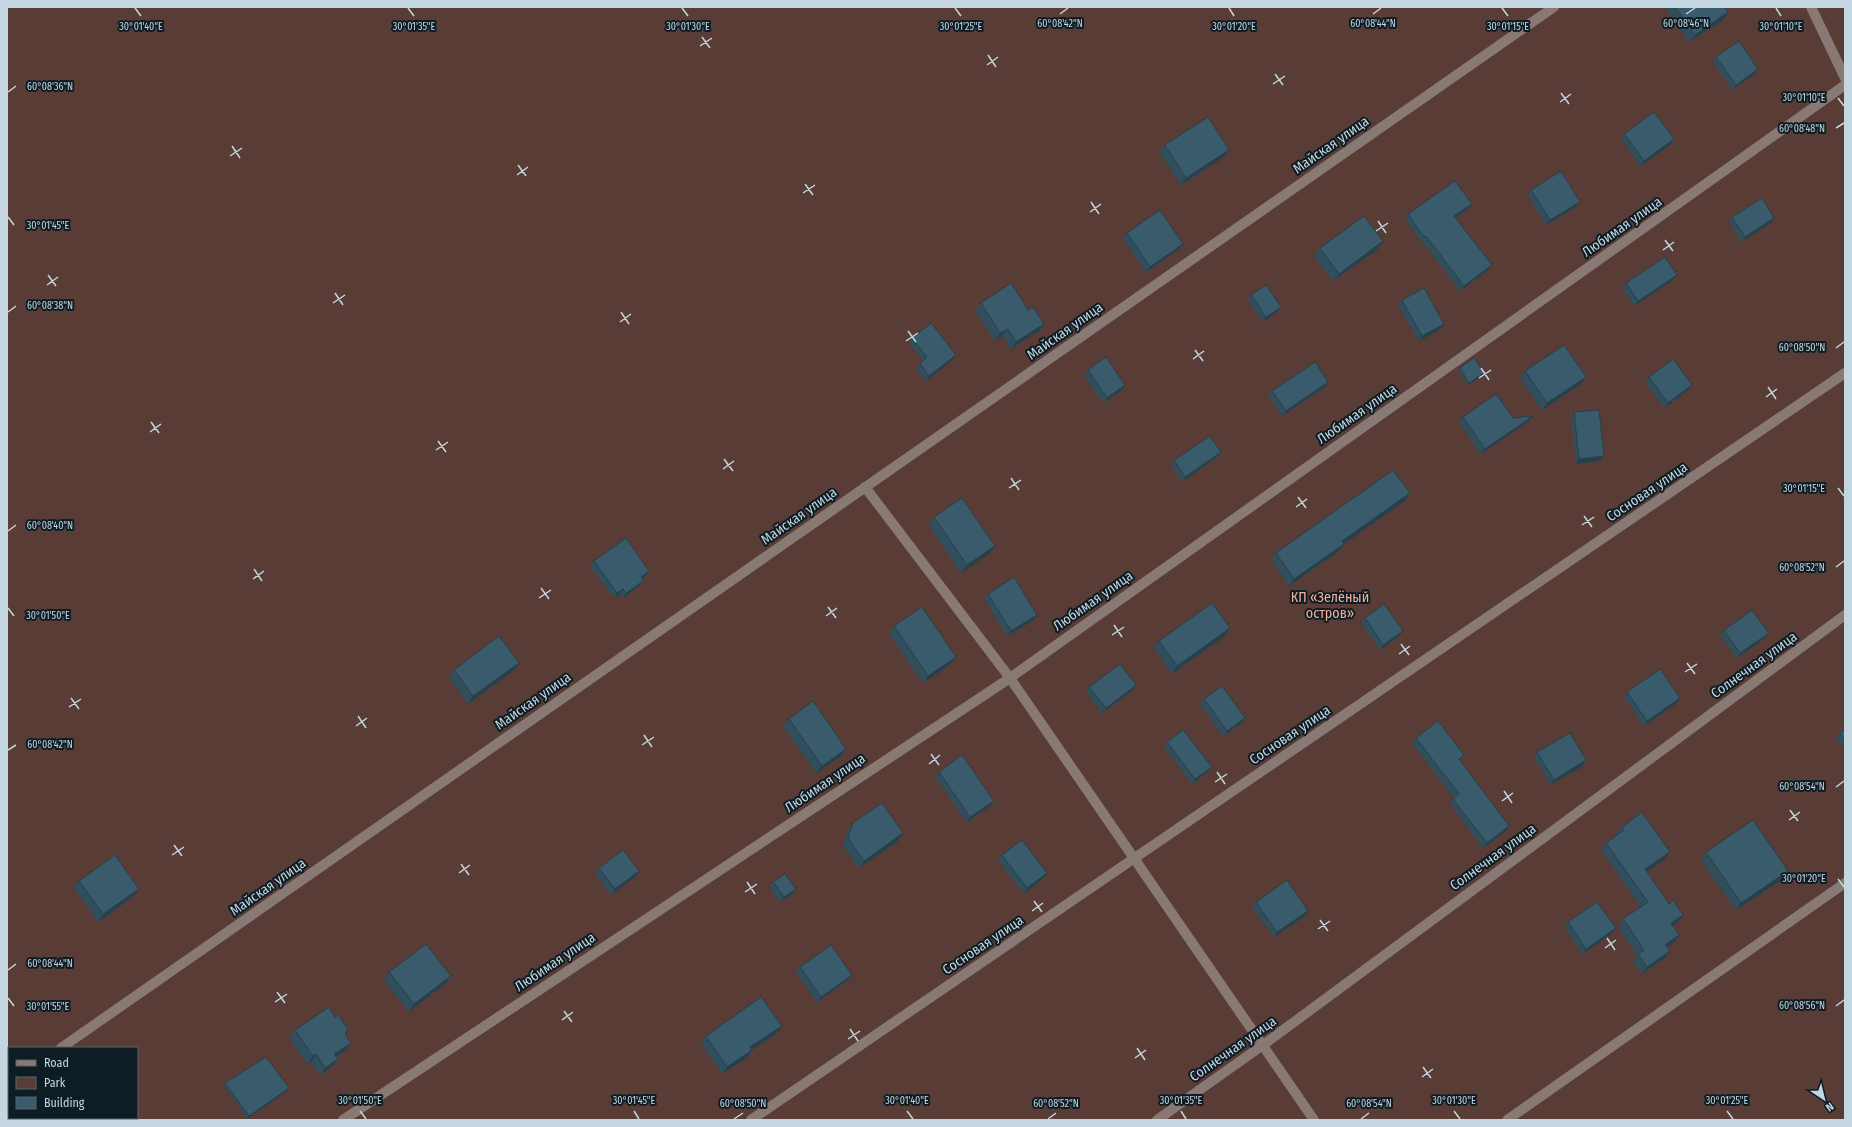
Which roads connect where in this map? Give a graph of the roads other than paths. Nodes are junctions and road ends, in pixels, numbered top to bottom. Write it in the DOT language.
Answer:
graph roads {
  1 [pos="1554,7"];
  2 [pos="1811,7"];
  3 [pos="1845,78"];
  4 [pos="1845,86"];
  5 [pos="1845,373"];
  6 [pos="865,487"];
  7 [pos="1845,615"];
  8 [pos="1010,678"];
  9 [pos="1136,858"];
  10 [pos="1845,883"];
  11 [pos="1263,1045"];
  12 [pos="62,1047"];
  13 [pos="343,1120"];
  14 [pos="752,1120"];
  15 [pos="1157,1120"];
  16 [pos="1314,1120"];
  17 [pos="1507,1120"];
  1 -- 6 [label="street, Майская улица"];
  2 -- 3 [label="street"];
  4 -- 8 [label="street, Любимая улица"];
  5 -- 9 [label="street, Сосновая улица"];
  6 -- 8 [label="street"];
  6 -- 12 [label="street, Майская улица"];
  7 -- 11 [label="street, Солнечная улица"];
  8 -- 9 [label="street"];
  8 -- 13 [label="street, Любимая улица"];
  9 -- 11 [label="street"];
  9 -- 14 [label="street, Сосновая улица"];
  10 -- 17 [label="street"];
  11 -- 15 [label="street, Солнечная улица"];
  11 -- 16 [label="street"];
}
